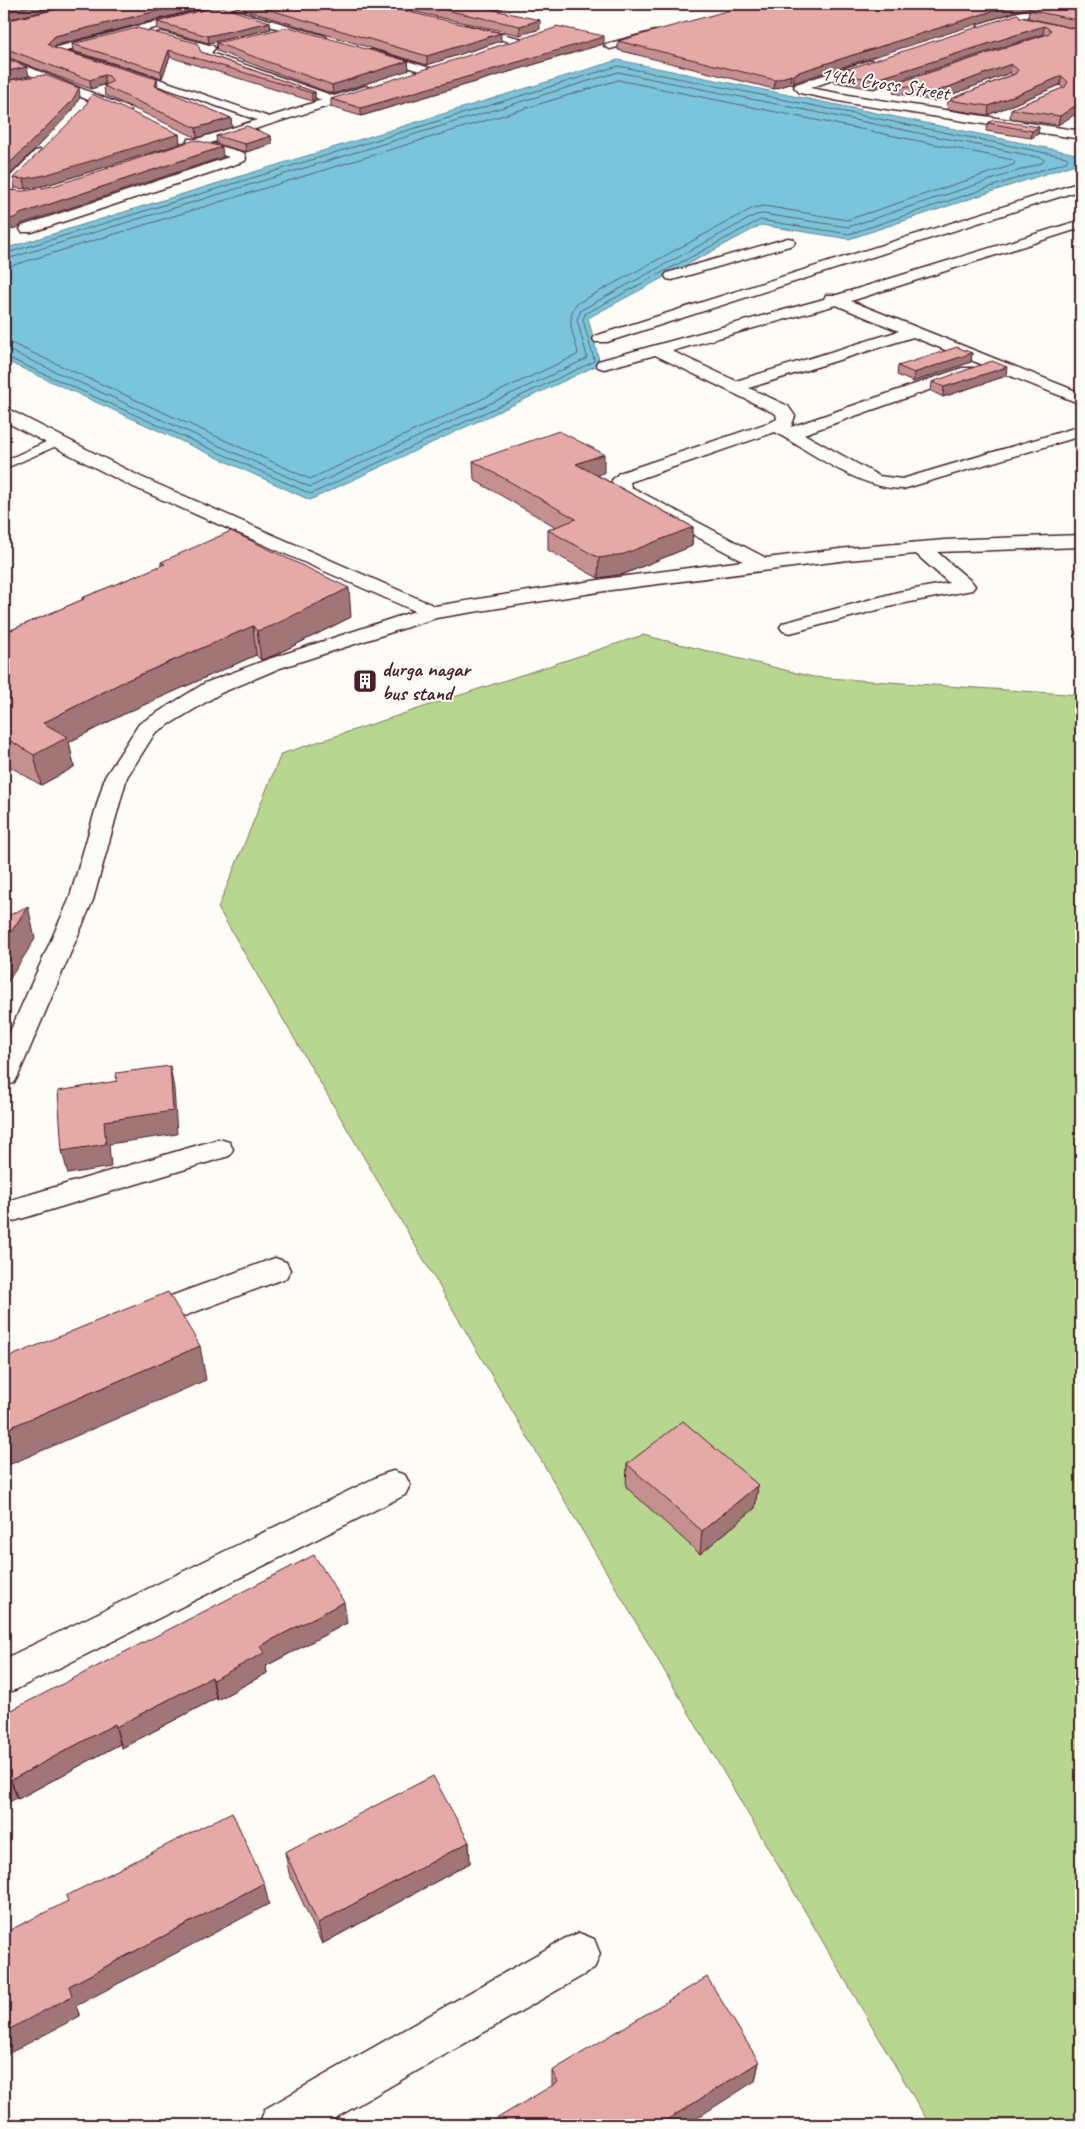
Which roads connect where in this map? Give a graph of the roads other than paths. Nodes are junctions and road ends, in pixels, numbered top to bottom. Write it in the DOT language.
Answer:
graph roads {
  1 [pos="502,4"];
  2 [pos="1055,4"];
  3 [pos="230,5"];
  4 [pos="478,11"];
  5 [pos="1007,19"];
  6 [pos="1026,23"];
  7 [pos="453,26"];
  8 [pos="290,29"];
  9 [pos="139,30"];
  10 [pos="668,30"];
  11 [pos="970,30"];
  12 [pos="263,35"];
  13 [pos="535,36"];
  14 [pos="519,41"];
  15 [pos="336,43"];
  16 [pos="610,46"];
  17 [pos="491,49"];
  18 [pos="363,51"];
  19 [pos="887,58"];
  20 [pos="4,60"];
  21 [pos="143,76"];
  22 [pos="408,76"];
  23 [pos="47,78"];
  24 [pos="21,83"];
  25 [pos="125,83"];
  26 [pos="380,85"];
  27 [pos="108,89"];
  28 [pos="883,91"];
  29 [pos="88,100"];
  30 [pos="854,100"];
  31 [pos="334,101"];
  32 [pos="946,104"];
  33 [pos="928,111"];
  34 [pos="1008,113"];
  35 [pos="134,116"];
  36 [pos="991,120"];
  37 [pos="270,121"];
  38 [pos="1074,123"];
  39 [pos="1060,130"];
  40 [pos="1081,135"];
  41 [pos="178,136"];
  42 [pos="196,144"];
  43 [pos="48,145"];
  44 [pos="150,158"];
  45 [pos="1081,186"];
  46 [pos="4,190"];
  47 [pos="4,194"];
  48 [pos="19,195"];
  49 [pos="1081,224"];
  50 [pos="27,229"];
  51 [pos="788,242"];
  52 [pos="724,261"];
  53 [pos="741,268"];
  54 [pos="758,275"];
  55 [pos="672,276"];
  56 [pos="779,281"];
  57 [pos="836,300"];
  58 [pos="916,331"];
  59 [pos="601,339"];
  60 [pos="657,350"];
  61 [pos="993,362"];
  62 [pos="604,364"];
  63 [pos="734,387"];
  64 [pos="1081,399"];
  65 [pos="4,414"];
  66 [pos="783,430"];
  67 [pos="1081,431"];
  68 [pos="57,441"];
  69 [pos="4,466"];
  70 [pos="1081,541"];
  71 [pos="922,549"];
  72 [pos="762,564"];
  73 [pos="433,612"];
  74 [pos="790,627"];
  75 [pos="4,1076"];
  76 [pos="219,1149"];
  77 [pos="4,1213"];
  78 [pos="275,1270"];
  79 [pos="112,1331"];
  80 [pos="393,1484"];
  81 [pos="4,1677"];
  82 [pos="579,1954"];
  83 [pos="281,2125"];
  1 -- 4 [label="street"];
  2 -- 5 [label="street"];
  3 -- 8 [label="street"];
  3 -- 9 [label="street"];
  5 -- 6 [label="street"];
  5 -- 11 [label="street"];
  7 -- 14 [label="street"];
  8 -- 12 [label="street"];
  8 -- 15 [label="street"];
  9 -- 21 [label="street"];
  9 -- 31 [label="street"];
  10 -- 16 [label="street"];
  13 -- 14 [label="street"];
  14 -- 17 [label="street"];
  18 -- 22 [label="street"];
  19 -- 30 [label="street, 14th Cross Street"];
  20 -- 23 [label="street"];
  21 -- 25 [label="street"];
  21 -- 37 [label="street"];
  23 -- 24 [label="street"];
  23 -- 29 [label="street"];
  26 -- 31 [label="street"];
  27 -- 29 [label="street"];
  28 -- 30 [label="street"];
  29 -- 35 [label="street"];
  30 -- 33 [label="street, 14th Cross Street"];
  31 -- 37 [label="street"];
  32 -- 33 [label="street"];
  33 -- 36 [label="street, 14th Cross Street"];
  34 -- 36 [label="street"];
  36 -- 39 [label="street, 14th Cross Street"];
  37 -- 42 [label="street"];
  38 -- 39 [label="street"];
  39 -- 40 [label="street, 14th Cross Street"];
  41 -- 42 [label="street"];
  42 -- 44 [label="street"];
  42 -- 50 [label="street"];
  43 -- 46 [label="street"];
  45 -- 56 [label="street"];
  47 -- 48 [label="street"];
  49 -- 57 [label="street"];
  51 -- 52 [label="street"];
  52 -- 53 [label="street"];
  52 -- 55 [label="street"];
  54 -- 56 [label="street"];
  56 -- 57 [label="street"];
  56 -- 59 [label="street"];
  57 -- 58 [label="street"];
  57 -- 60 [label="street"];
  58 -- 61 [label="street"];
  58 -- 63 [label="street"];
  60 -- 62 [label="street"];
  60 -- 63 [label="street"];
  61 -- 64 [label="street"];
  61 -- 66 [label="street"];
  63 -- 66 [label="street"];
  65 -- 68 [label="street"];
  66 -- 67 [label="street"];
  66 -- 72 [label="street"];
  68 -- 69 [label="lane"];
  68 -- 73 [label="street"];
  70 -- 71 [label="street"];
  71 -- 72 [label="street"];
  71 -- 74 [label="street"];
  72 -- 73 [label="street"];
  73 -- 75 [label="street"];
  76 -- 77 [label="street"];
  78 -- 79 [label="street"];
  80 -- 81 [label="street"];
  82 -- 83 [label="street"];
}
